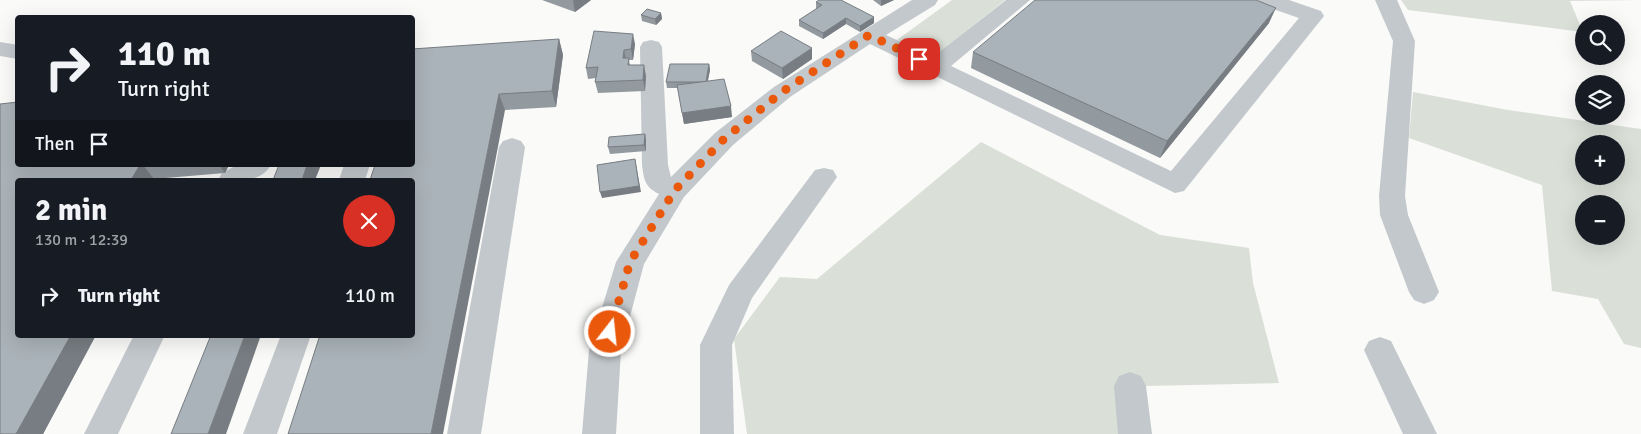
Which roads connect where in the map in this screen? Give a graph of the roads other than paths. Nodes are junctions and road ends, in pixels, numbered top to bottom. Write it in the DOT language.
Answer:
graph roads {
  1 [pos="926,0"];
  2 [pos="1019,0"];
  3 [pos="1269,0"];
  4 [pos="1386,0"];
  5 [pos="869,35"];
  6 [pos="651,46"];
  7 [pos="0,49"];
  8 [pos="15,52"];
  9 [pos="936,67"];
  10 [pos="512,147"];
  11 [pos="254,167"];
  12 [pos="824,177"];
  13 [pos="235,178"];
  14 [pos="675,190"];
  15 [pos="1424,292"];
  16 [pos="149,338"];
  17 [pos="295,338"];
  18 [pos="1380,350"];
  19 [pos="1130,386"];
  20 [pos="101,434"];
  21 [pos="260,434"];
  22 [pos="464,434"];
  23 [pos="599,434"];
  24 [pos="717,434"];
  25 [pos="1135,434"];
  26 [pos="1420,434"];
  1 -- 5 [label="street"];
  2 -- 9 [label="street"];
  3 -- 9 [label="street"];
  4 -- 15 [label="street"];
  5 -- 9 [label="street"];
  5 -- 14 [label="street"];
  6 -- 14 [label="street"];
  7 -- 8 [label="street"];
  10 -- 22 [label="street"];
  11 -- 13 [label="street"];
  12 -- 24 [label="street"];
  14 -- 23 [label="street"];
  16 -- 20 [label="street"];
  17 -- 21 [label="street"];
  18 -- 26 [label="street"];
  19 -- 25 [label="street"];
}
